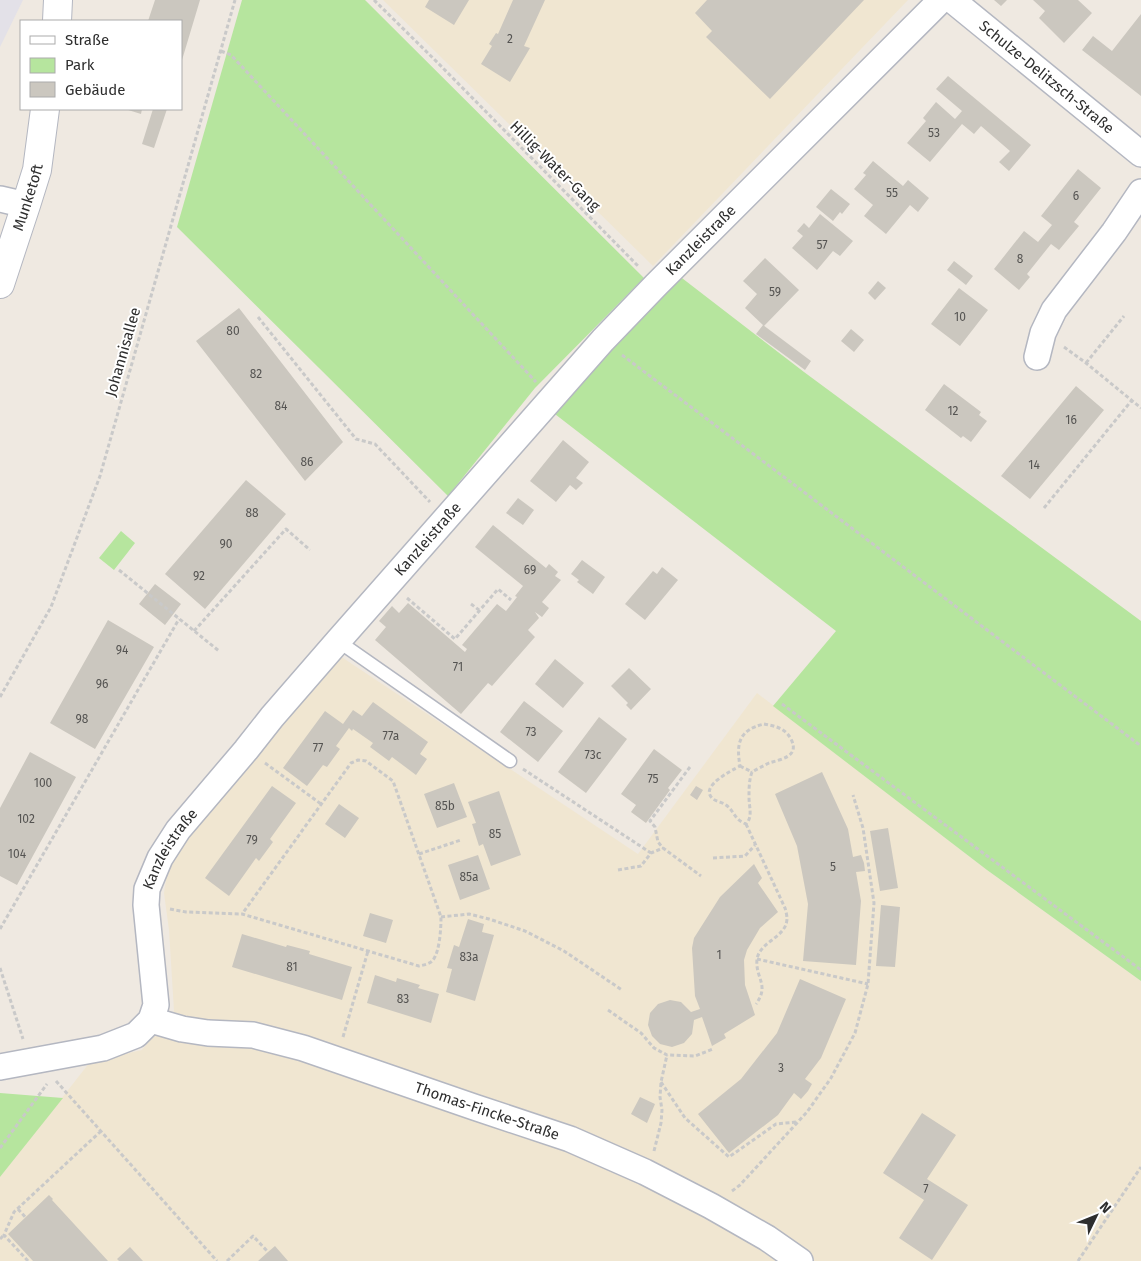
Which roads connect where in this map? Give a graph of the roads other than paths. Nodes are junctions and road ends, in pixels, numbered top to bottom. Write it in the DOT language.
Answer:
graph roads {
  1 [pos="58,0"];
  2 [pos="941,0"];
  3 [pos="952,0"];
  4 [pos="57,20"];
  5 [pos="45,110"];
  6 [pos="1141,154"];
  7 [pos="1141,192"];
  8 [pos="0,199"];
  9 [pos="26,206"];
  10 [pos="0,284"];
  11 [pos="1037,357"];
  12 [pos="338,641"];
  13 [pos="510,761"];
  14 [pos="151,1020"];
  15 [pos="0,1067"];
  16 [pos="800,1261"];
  1 -- 4 [label="street"];
  2 -- 12 [label="street, Kanzleistraße"];
  3 -- 6 [label="street, Schulze-Delitzsch-Straße"];
  5 -- 9 [label="street, Munketoft"];
  7 -- 11 [label="street"];
  8 -- 9 [label="street"];
  9 -- 10 [label="street, Munketoft"];
  12 -- 13 [label="lane"];
  12 -- 14 [label="street, Kanzleistraße"];
  14 -- 15 [label="street"];
  14 -- 16 [label="street, Thomas-Fincke-Straße"];
}
